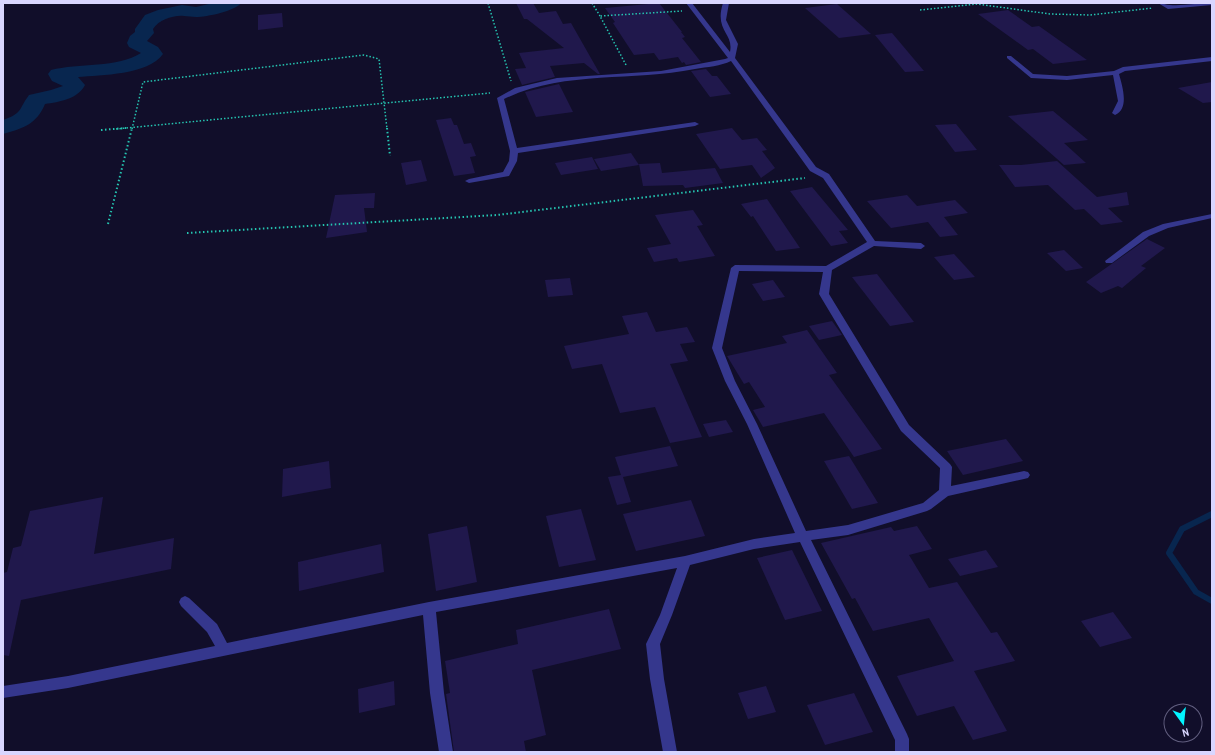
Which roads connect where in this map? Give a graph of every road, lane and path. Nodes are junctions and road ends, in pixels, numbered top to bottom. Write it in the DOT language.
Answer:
graph roads {
  1 [pos="488,3"];
  2 [pos="592,3"];
  3 [pos="689,3"];
  4 [pos="726,3"];
  5 [pos="1161,3"];
  6 [pos="1212,4"];
  7 [pos="1168,7"];
  8 [pos="694,10"];
  9 [pos="920,10"];
  10 [pos="600,16"];
  11 [pos="1009,57"];
  12 [pos="732,58"];
  13 [pos="1212,59"];
  14 [pos="631,74"];
  15 [pos="1116,74"];
  16 [pos="514,90"];
  17 [pos="384,103"];
  18 [pos="1115,113"];
  19 [pos="694,124"];
  20 [pos="132,127"];
  21 [pos="101,130"];
  22 [pos="514,151"];
  23 [pos="390,156"];
  24 [pos="826,176"];
  25 [pos="469,181"];
  26 [pos="1212,216"];
  27 [pos="108,224"];
  28 [pos="187,233"];
  29 [pos="872,243"];
  30 [pos="922,246"];
  31 [pos="1109,261"];
  32 [pos="828,269"];
  33 [pos="1024,475"];
  34 [pos="945,492"];
  35 [pos="803,537"];
  36 [pos="685,561"];
  37 [pos="185,602"];
  38 [pos="429,608"];
  39 [pos="224,650"];
  40 [pos="3,692"];
  41 [pos="446,752"];
  42 [pos="670,752"];
  43 [pos="902,752"];
  1 -- 16 [label="path"];
  2 -- 10 [label="path"];
  3 -- 8 [label="street"];
  4 -- 12 [label="street"];
  5 -- 7 [label="street"];
  6 -- 7 [label="street"];
  7 -- 9 [label="path"];
  8 -- 10 [label="path"];
  8 -- 12 [label="street"];
  10 -- 14 [label="path"];
  11 -- 15 [label="street"];
  12 -- 14 [label="street"];
  12 -- 24 [label="street"];
  13 -- 15 [label="street"];
  14 -- 16 [label="street"];
  15 -- 18 [label="street"];
  16 -- 17 [label="path"];
  16 -- 22 [label="street"];
  17 -- 20 [label="path"];
  17 -- 20 [label="path"];
  17 -- 23 [label="path"];
  19 -- 22 [label="street"];
  20 -- 21 [label="path"];
  20 -- 27 [label="path"];
  22 -- 25 [label="street"];
  24 -- 28 [label="path"];
  24 -- 29 [label="street"];
  26 -- 31 [label="street"];
  29 -- 30 [label="street"];
  29 -- 32 [label="street"];
  32 -- 34 [label="street"];
  32 -- 35 [label="street"];
  33 -- 34 [label="street"];
  34 -- 35 [label="street"];
  35 -- 36 [label="street"];
  35 -- 43 [label="street"];
  36 -- 38 [label="street"];
  36 -- 42 [label="street"];
  37 -- 39 [label="street"];
  38 -- 39 [label="street"];
  38 -- 41 [label="street"];
  39 -- 40 [label="street"];
}
